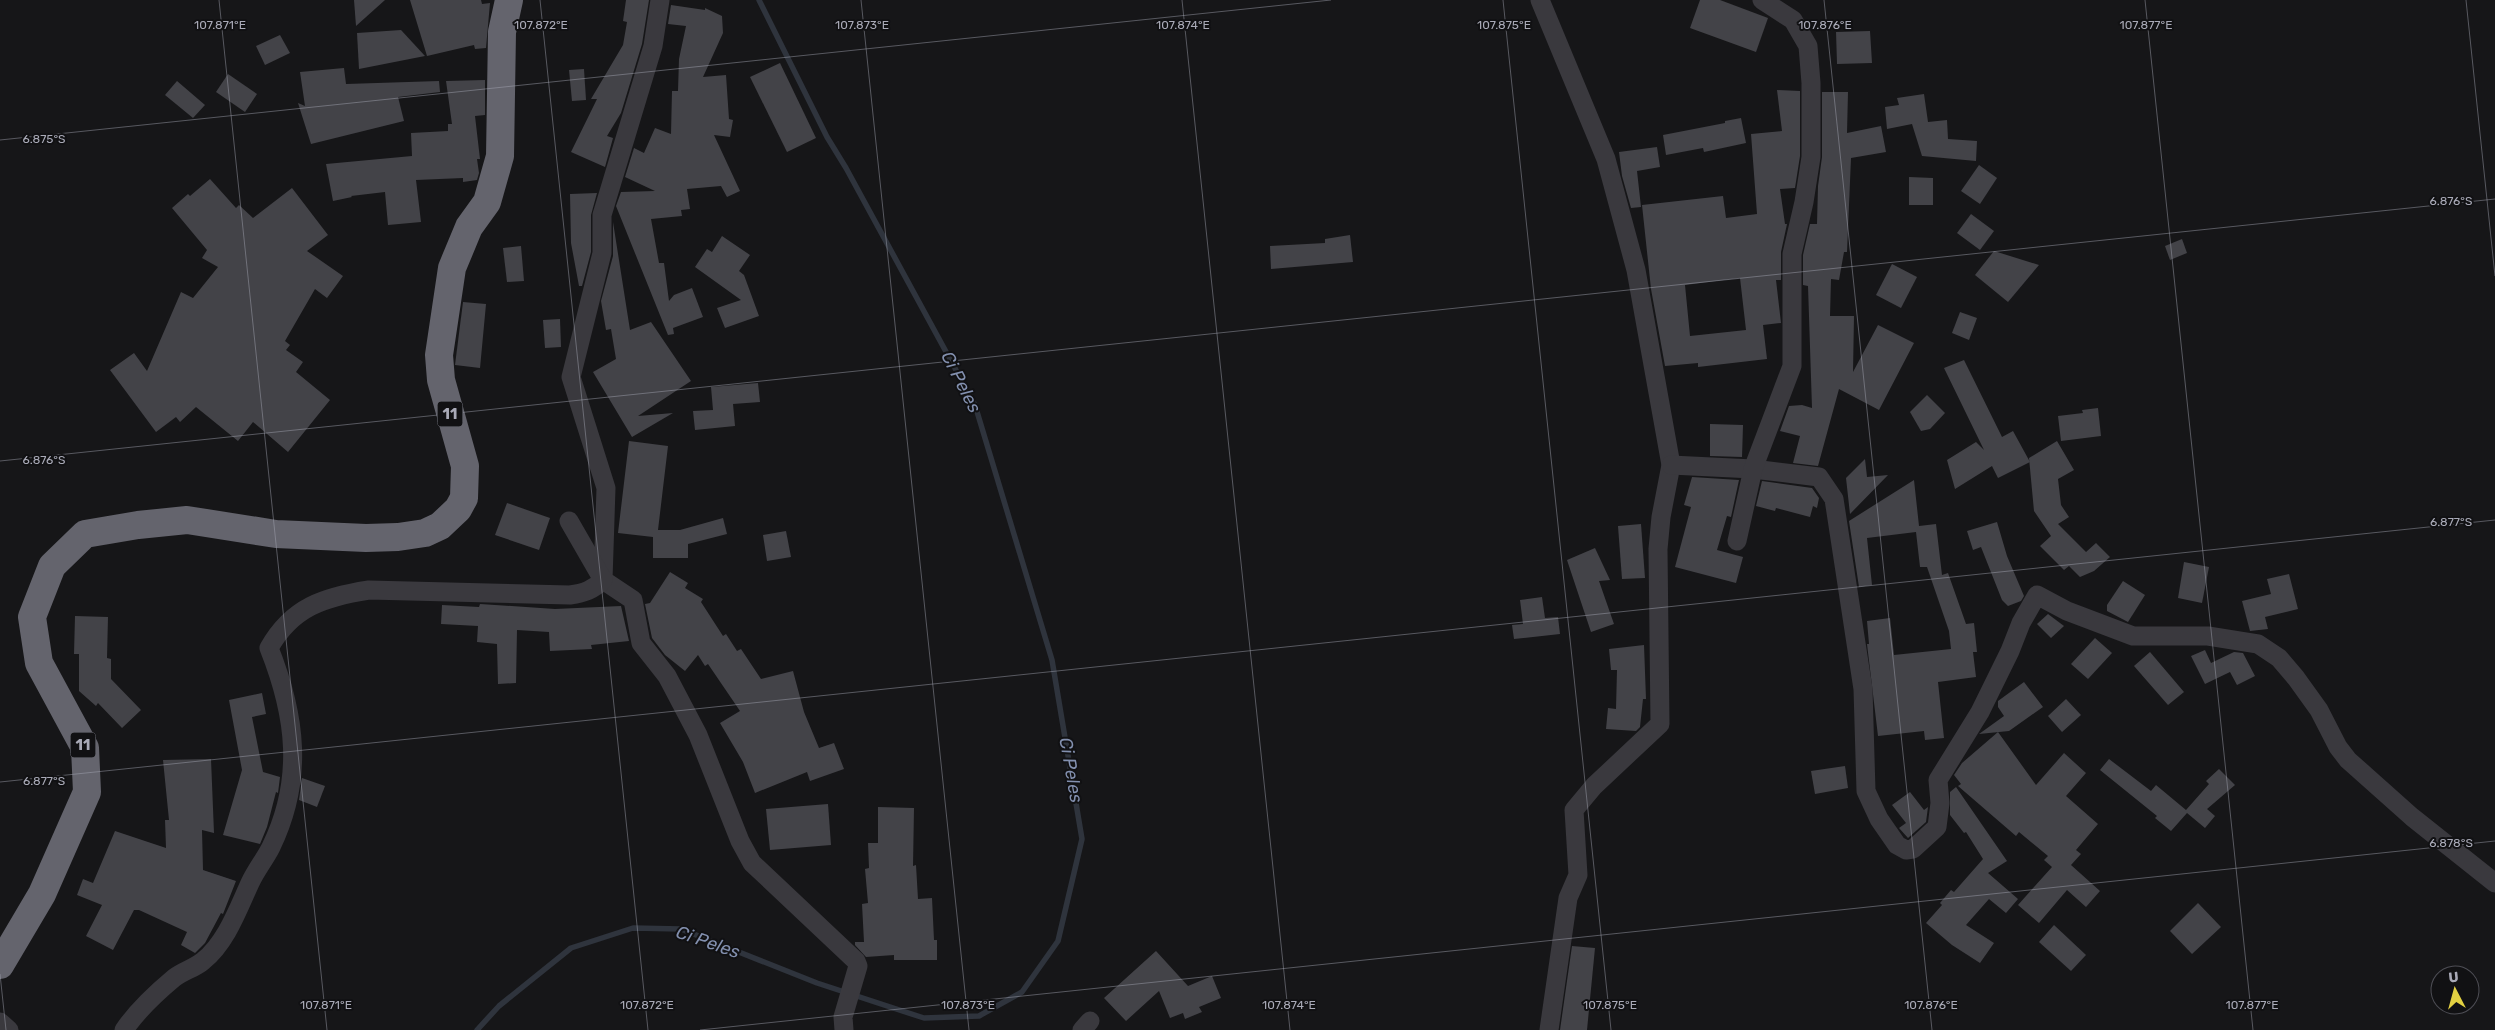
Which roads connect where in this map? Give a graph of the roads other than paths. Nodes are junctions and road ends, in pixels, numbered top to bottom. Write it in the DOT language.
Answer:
graph roads {
  1 [pos="509,0"];
  2 [pos="660,0"];
  3 [pos="1540,0"];
  4 [pos="1762,0"];
  5 [pos="1672,465"];
  6 [pos="1753,469"];
  7 [pos="568,522"];
  8 [pos="1737,541"];
  9 [pos="603,580"];
  10 [pos="2495,884"];
  11 [pos="0,965"];
  12 [pos="0,1022"];
  13 [pos="844,1024"];
  14 [pos="9,1030"];
  15 [pos="124,1030"];
  16 [pos="1549,1030"];
  1 -- 11 [label="highway, 11"];
  2 -- 9 [label="street"];
  3 -- 5 [label="street"];
  4 -- 6 [label="street"];
  5 -- 6 [label="street"];
  5 -- 16 [label="street"];
  6 -- 8 [label="street"];
  6 -- 10 [label="street"];
  7 -- 9 [label="street"];
  9 -- 13 [label="street"];
  9 -- 15 [label="street"];
  12 -- 14 [label="street"];
}
